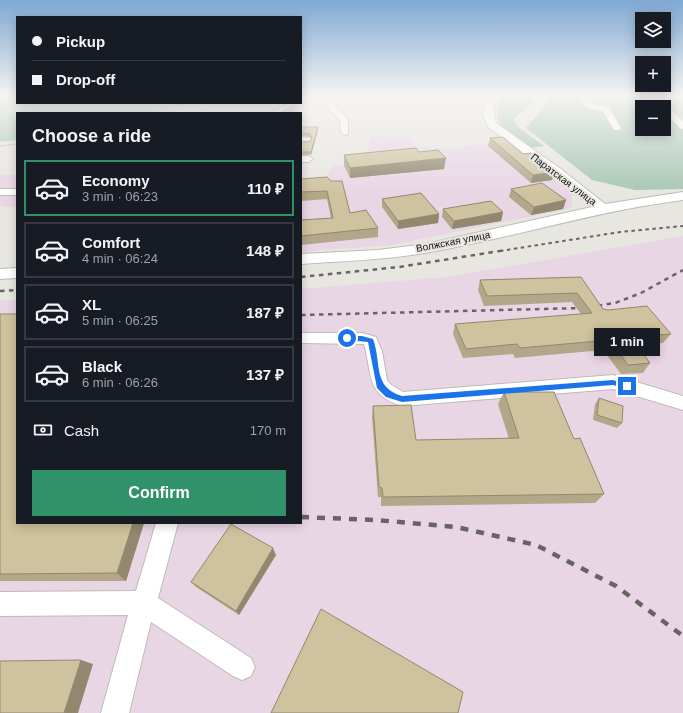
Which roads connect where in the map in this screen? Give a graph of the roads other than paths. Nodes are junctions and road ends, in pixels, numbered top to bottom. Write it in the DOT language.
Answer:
graph roads {
  1 [pos="345,128"];
  2 [pos="496,128"];
  3 [pos="345,132"];
  4 [pos="0,192"];
  5 [pos="16,192"];
  6 [pos="683,196"];
  7 [pos="603,209"];
  8 [pos="302,258"];
  9 [pos="16,273"];
  10 [pos="0,274"];
  11 [pos="302,338"];
  12 [pos="683,403"];
  13 [pos="167,524"];
  14 [pos="144,603"];
  15 [pos="0,604"];
  16 [pos="242,667"];
  17 [pos="115,713"];
  1 -- 3 [label="street"];
  2 -- 7 [label="main road, Паратская улица"];
  4 -- 5 [label="street"];
  6 -- 7 [label="main road, Волжская улица"];
  7 -- 8 [label="main road, Волжская улица"];
  9 -- 10 [label="main road"];
  11 -- 12 [label="street"];
  13 -- 14 [label="street"];
  14 -- 15 [label="street"];
  14 -- 16 [label="street"];
  14 -- 17 [label="street"];
}
